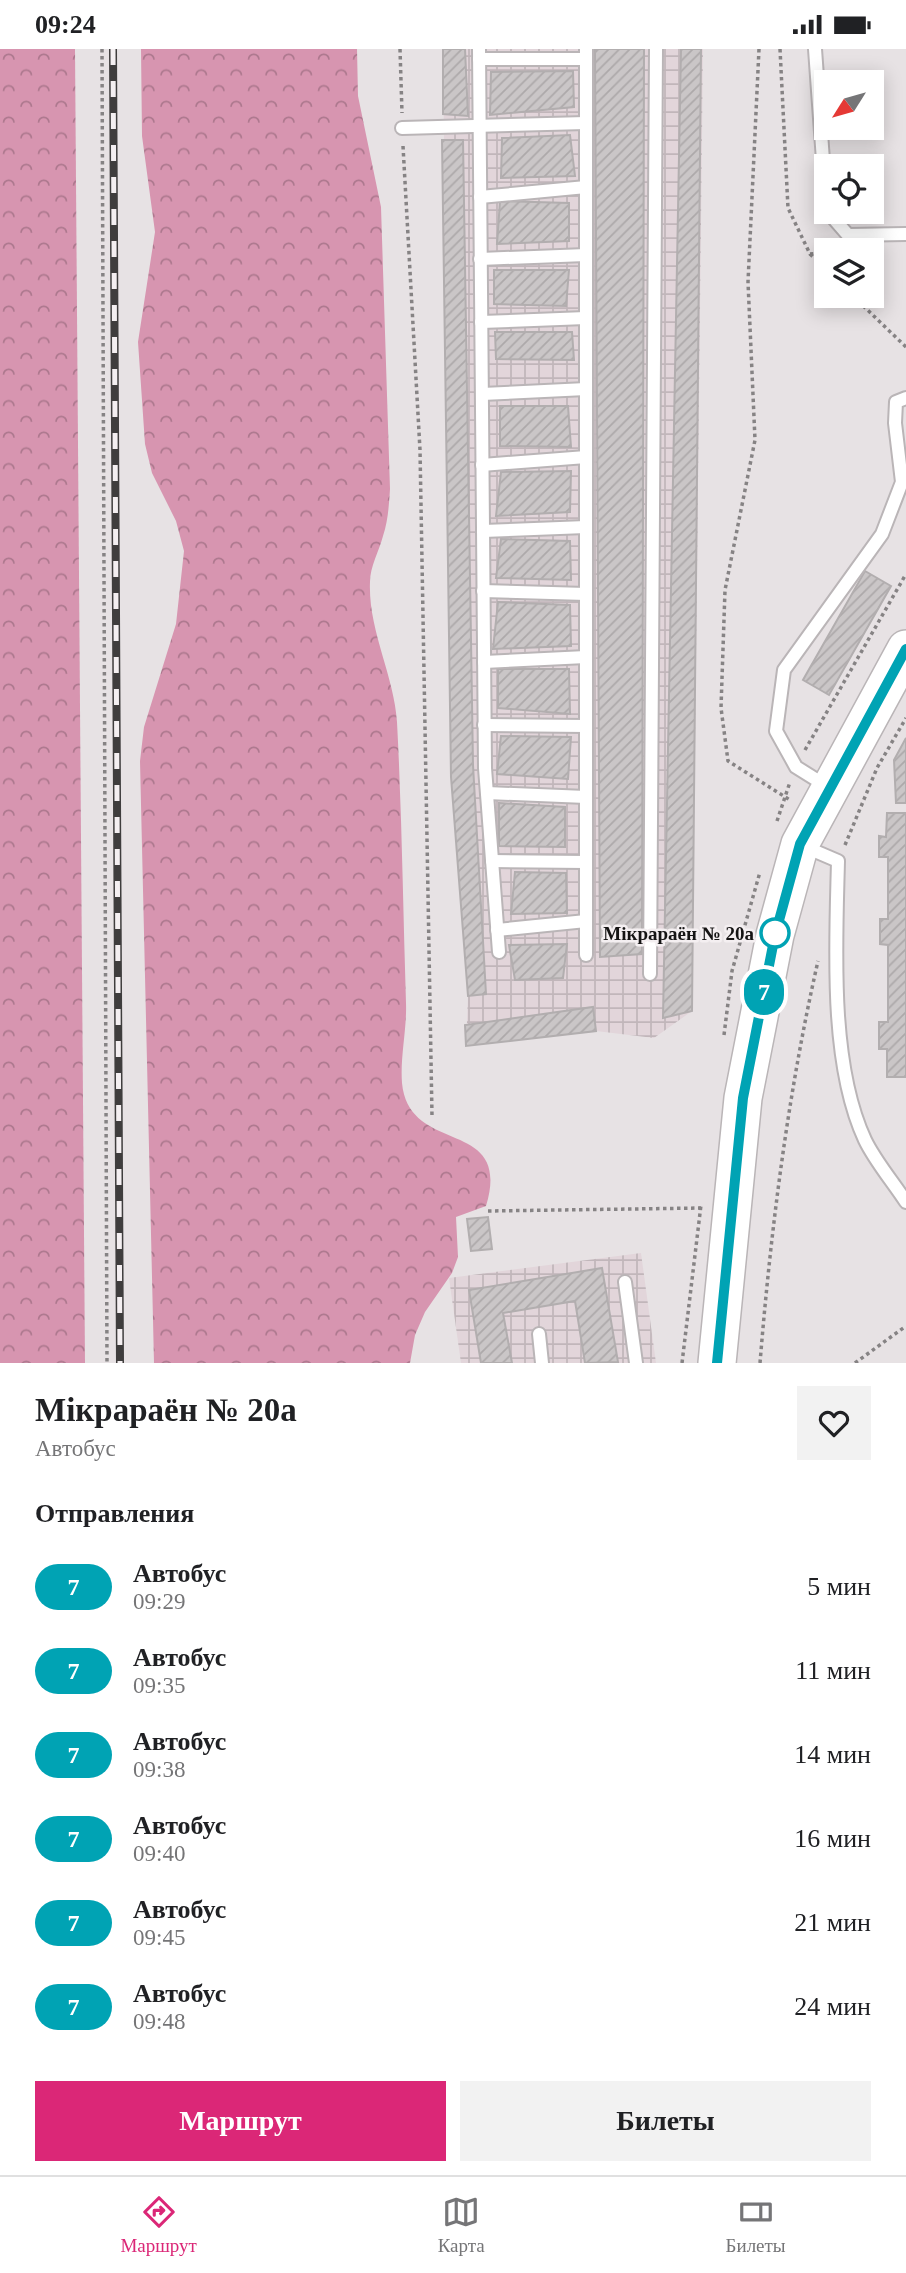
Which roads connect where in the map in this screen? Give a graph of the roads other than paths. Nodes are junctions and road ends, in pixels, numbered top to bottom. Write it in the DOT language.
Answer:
graph roads {
  1 [pos="656,49"];
  2 [pos="815,49"];
  3 [pos="479,54"];
  4 [pos="586,54"];
  5 [pos="586,123"];
  6 [pos="402,128"];
  7 [pos="479,128"];
  8 [pos="823,154"];
  9 [pos="586,187"];
  10 [pos="480,197"];
  11 [pos="838,224"];
  12 [pos="906,234"];
  13 [pos="586,255"];
  14 [pos="481,259"];
  15 [pos="586,318"];
  16 [pos="481,323"];
  17 [pos="586,389"];
  18 [pos="481,394"];
  19 [pos="906,398"];
  20 [pos="586,457"];
  21 [pos="482,465"];
  22 [pos="586,527"];
  23 [pos="483,531"];
  24 [pos="483,591"];
  25 [pos="586,594"];
  26 [pos="906,649"];
  27 [pos="586,657"];
  28 [pos="484,662"];
  29 [pos="484,725"];
  30 [pos="586,726"];
  31 [pos="829,787"];
  32 [pos="487,793"];
  33 [pos="586,797"];
  34 [pos="800,844"];
  35 [pos="492,861"];
  36 [pos="586,862"];
  37 [pos="586,921"];
  38 [pos="497,930"];
  39 [pos="499,952"];
  40 [pos="586,955"];
  41 [pos="650,974"];
  42 [pos="906,1202"];
  43 [pos="625,1282"];
  44 [pos="539,1334"];
  45 [pos="542,1363"];
  46 [pos="636,1363"];
  47 [pos="717,1363"];
  1 -- 41 [label="lane"];
  2 -- 8 [label="lane"];
  3 -- 4 [label="lane"];
  3 -- 7 [label="lane"];
  4 -- 5 [label="lane"];
  5 -- 7 [label="lane"];
  5 -- 9 [label="lane"];
  6 -- 7 [label="lane"];
  7 -- 10 [label="lane"];
  9 -- 10 [label="lane"];
  9 -- 13 [label="lane"];
  10 -- 14 [label="lane"];
  11 -- 12 [label="lane"];
  13 -- 14 [label="lane"];
  13 -- 15 [label="lane"];
  14 -- 16 [label="lane"];
  15 -- 16 [label="lane"];
  15 -- 17 [label="lane"];
  16 -- 18 [label="lane"];
  17 -- 18 [label="lane"];
  17 -- 20 [label="lane"];
  18 -- 21 [label="lane"];
  19 -- 31 [label="lane"];
  20 -- 21 [label="lane"];
  20 -- 22 [label="lane"];
  21 -- 23 [label="lane"];
  22 -- 23 [label="lane"];
  22 -- 25 [label="lane"];
  23 -- 24 [label="lane"];
  24 -- 25 [label="lane"];
  24 -- 28 [label="lane"];
  25 -- 27 [label="lane"];
  26 -- 31 [label="street"];
  27 -- 28 [label="lane"];
  27 -- 30 [label="lane"];
  28 -- 29 [label="lane"];
  29 -- 30 [label="lane"];
  29 -- 32 [label="lane"];
  30 -- 33 [label="lane"];
  31 -- 34 [label="street"];
  32 -- 33 [label="lane"];
  32 -- 35 [label="lane"];
  33 -- 36 [label="lane"];
  34 -- 42 [label="lane"];
  34 -- 47 [label="street"];
  35 -- 36 [label="lane"];
  35 -- 38 [label="lane"];
  36 -- 37 [label="lane"];
  37 -- 38 [label="lane"];
  37 -- 40 [label="lane"];
  38 -- 39 [label="lane"];
  43 -- 46 [label="lane"];
  44 -- 45 [label="lane"];
}
